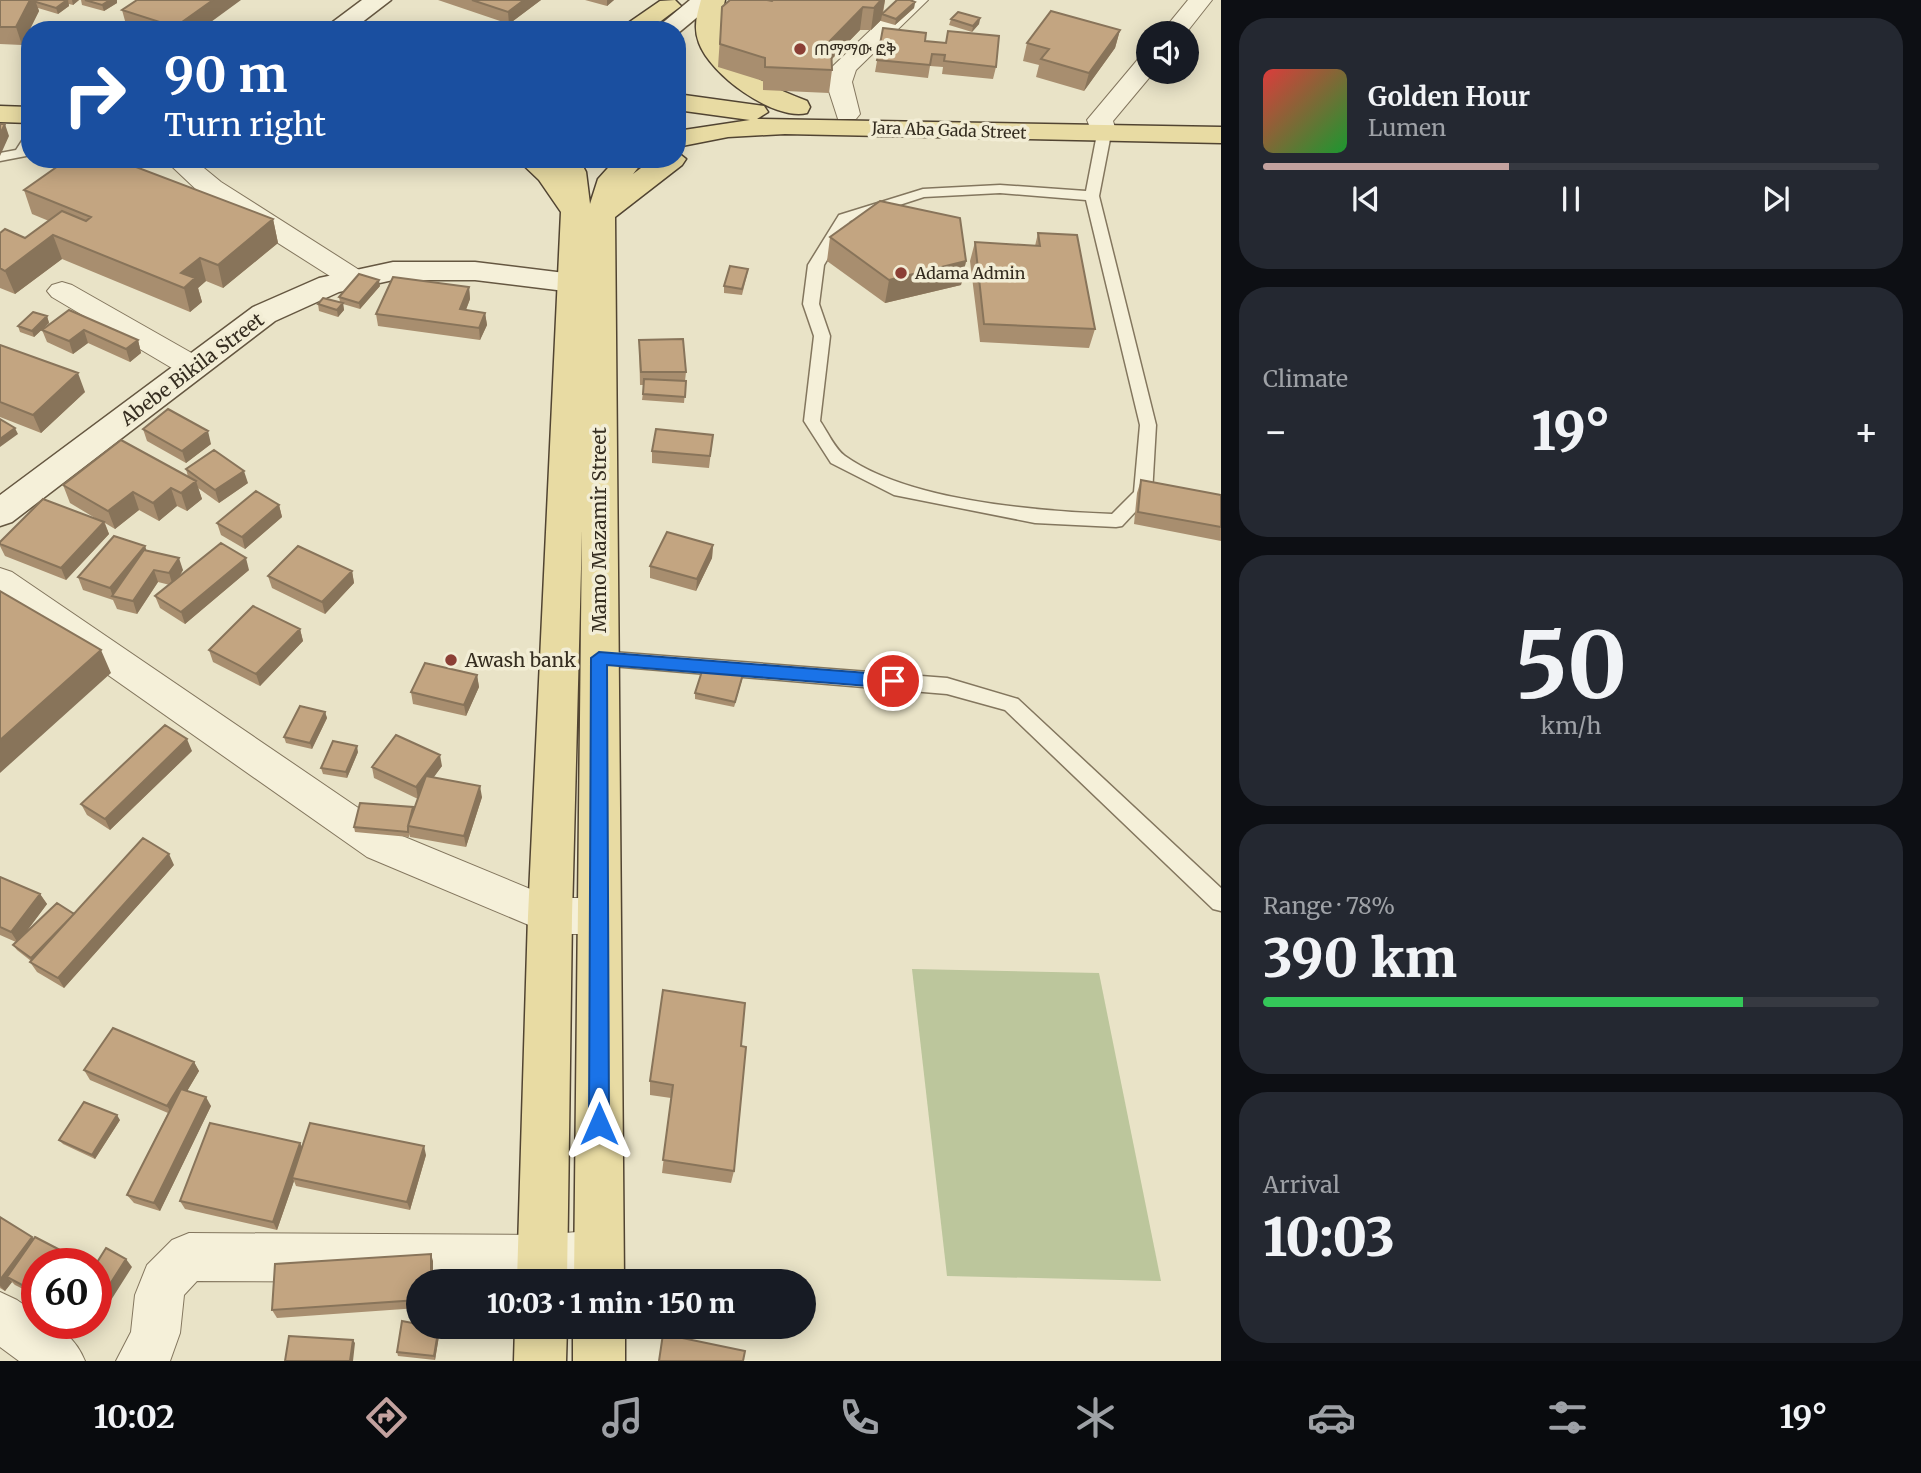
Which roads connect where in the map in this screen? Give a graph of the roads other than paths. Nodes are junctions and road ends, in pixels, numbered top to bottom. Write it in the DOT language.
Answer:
graph roads {
  1 [pos="706,0"];
  2 [pos="713,0"];
  3 [pos="916,0"];
  4 [pos="1200,0"];
  5 [pos="373,1"];
  6 [pos="671,12"];
  7 [pos="347,21"];
  8 [pos="651,21"];
  9 [pos="655,21"];
  10 [pos="1183,21"];
  11 [pos="1136,80"];
  12 [pos="0,95"];
  13 [pos="21,95"];
  14 [pos="686,103"];
  15 [pos="816,113"];
  16 [pos="0,114"];
  17 [pos="21,114"];
  18 [pos="847,114"];
  19 [pos="1221,122"];
  20 [pos="764,126"];
  21 [pos="1102,127"];
  22 [pos="1221,135"];
  23 [pos="686,137"];
  24 [pos="21,153"];
  25 [pos="686,154"];
  26 [pos="0,157"];
  27 [pos="188,168"];
  28 [pos="542,168"];
  29 [pos="570,168"];
  30 [pos="627,168"];
  31 [pos="658,168"];
  32 [pos="1093,196"];
  33 [pos="588,215"];
  34 [pos="354,279"];
  35 [pos="62,291"];
  36 [pos="582,303"];
  37 [pos="193,367"];
  38 [pos="0,513"];
  39 [pos="0,581"];
  40 [pos="599,658"];
  41 [pos="1221,902"];
  42 [pos="550,916"];
  43 [pos="599,916"];
  44 [pos="599,1268"];
  45 [pos="515,1269"];
  46 [pos="542,1269"];
  47 [pos="570,1269"];
  48 [pos="0,1317"];
  49 [pos="541,1339"];
  50 [pos="598,1339"];
  51 [pos="60,1361"];
  52 [pos="141,1361"];
  53 [pos="540,1361"];
  54 [pos="598,1361"];
  1 -- 6 [label="main road"];
  2 -- 15 [label="main road"];
  3 -- 18 [label="street"];
  4 -- 10 [label="street"];
  5 -- 7 [label="main road"];
  6 -- 8 [label="main road"];
  6 -- 9 [label="main road"];
  11 -- 21 [label="street"];
  12 -- 13 [label="main road"];
  14 -- 15 [label="main road, Jara Aba Gada Street"];
  15 -- 18 [label="main road, Jara Aba Gada Street"];
  16 -- 17 [label="main road"];
  18 -- 21 [label="main road, Jara Aba Gada Street"];
  19 -- 21 [label="main road, Jara Aba Gada Street"];
  20 -- 21 [label="main road, Jara Aba Gada Street"];
  20 -- 23 [label="main road, Jara Aba Gada Street"];
  20 -- 25 [label="main road"];
  21 -- 22 [label="main road, Jara Aba Gada Street"];
  21 -- 32 [label="lane"];
  24 -- 26 [label="lane"];
  27 -- 34 [label="street"];
  28 -- 33 [label="main road"];
  29 -- 33 [label="main road, Mamo Mazamir Street"];
  30 -- 33 [label="main road, Mamo Mazamir Street"];
  31 -- 33 [label="main road"];
  32 -- 32 [label="lane"];
  33 -- 36 [label="main road, Mamo Mazamir Street"];
  34 -- 36 [label="main road, Abebe Bikila Street"];
  34 -- 37 [label="main road, Abebe Bikila Street"];
  35 -- 37 [label="street"];
  36 -- 40 [label="main road, Mamo Mazamir Street"];
  36 -- 42 [label="main road, Mamo Mazamir Street"];
  37 -- 38 [label="main road, Abebe Bikila Street"];
  39 -- 42 [label="street"];
  40 -- 41 [label="lane"];
  40 -- 43 [label="main road, Mamo Mazamir Street"];
  42 -- 43 [label="street"];
  42 -- 46 [label="main road, Mamo Mazamir Street"];
  43 -- 44 [label="main road, Mamo Mazamir Street"];
  44 -- 47 [label="street"];
  45 -- 52 [label="street"];
  48 -- 51 [label="street"];
  49 -- 53 [label="main road"];
  50 -- 54 [label="main road"];
}
